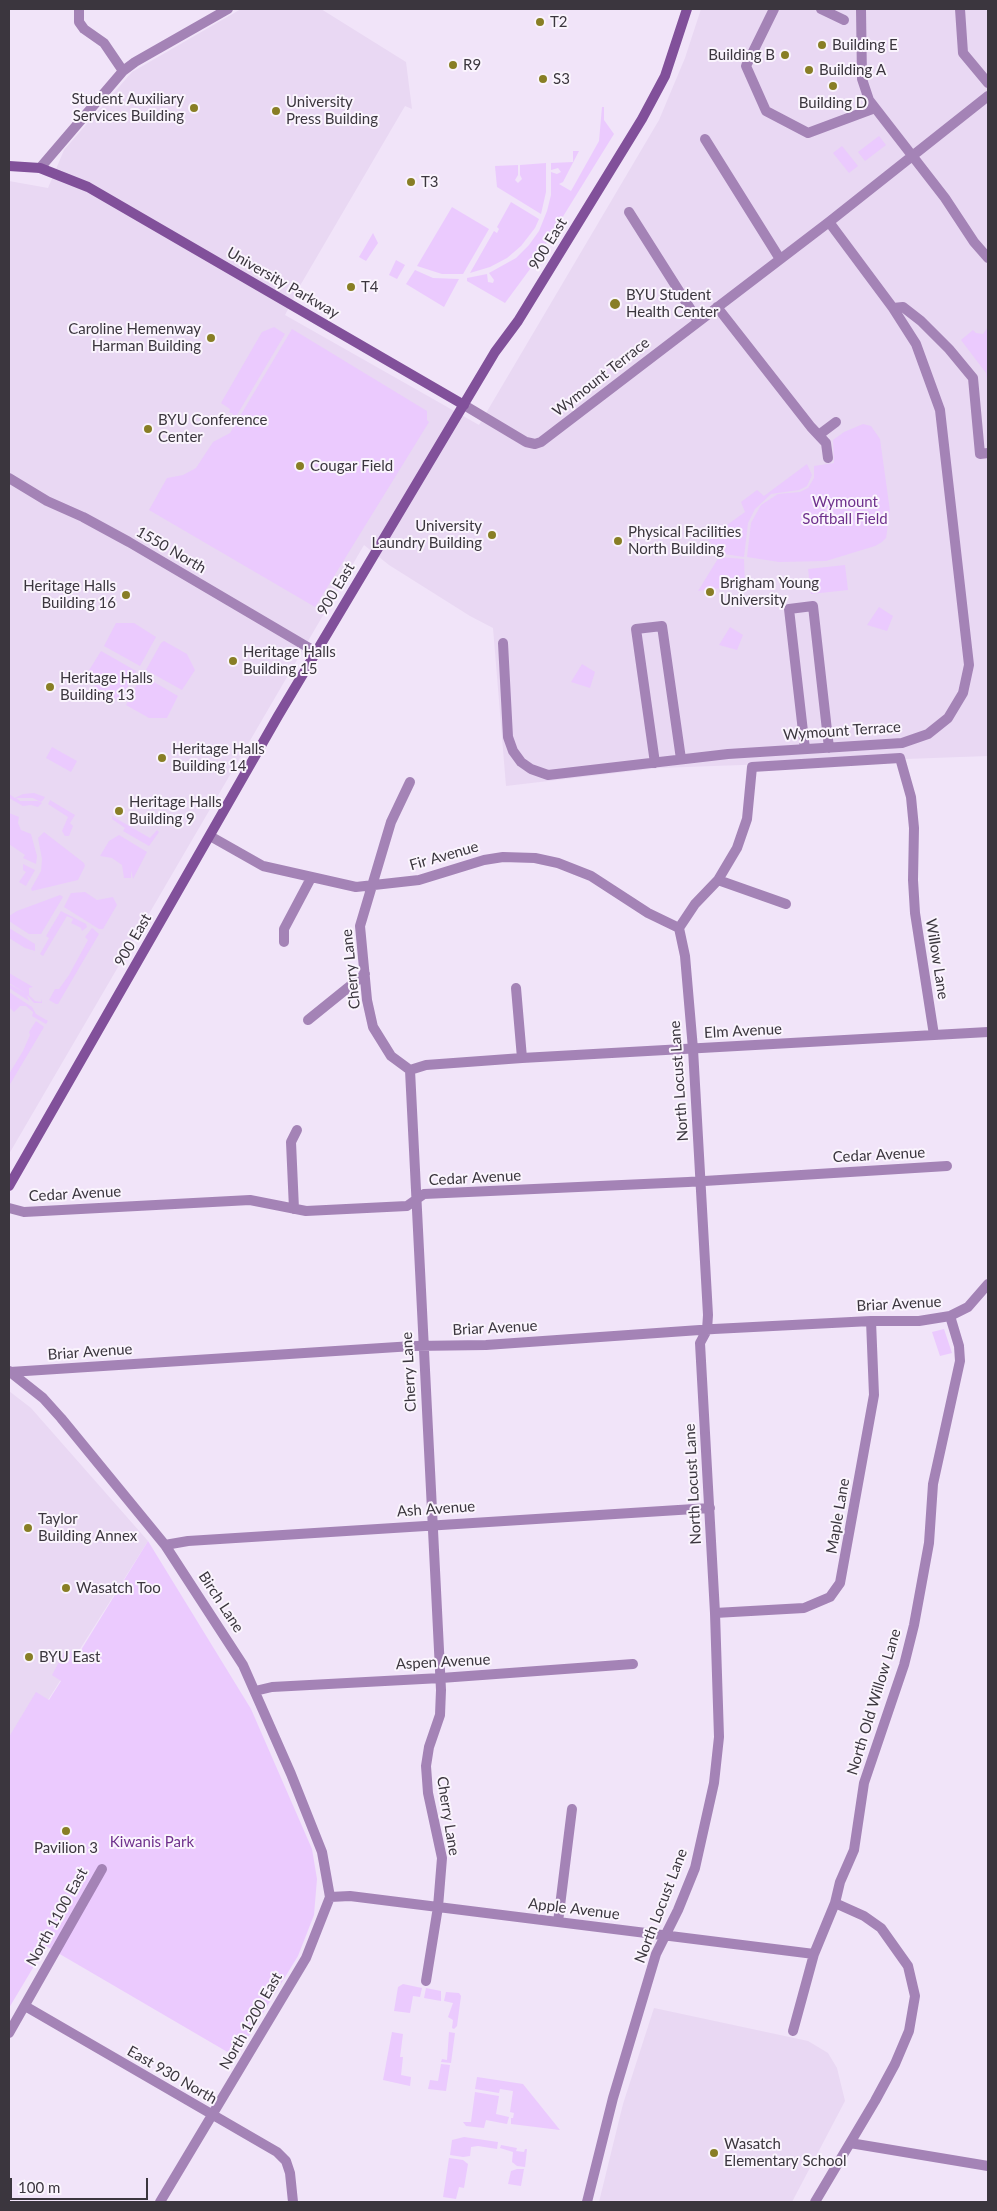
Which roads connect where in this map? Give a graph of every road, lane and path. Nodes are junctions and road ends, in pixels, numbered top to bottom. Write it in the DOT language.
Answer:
graph roads {
  1 [pos="79,9"];
  2 [pos="228,9"];
  3 [pos="688,9"];
  4 [pos="774,9"];
  5 [pos="821,9"];
  6 [pos="861,9"];
  7 [pos="960,9"];
  8 [pos="844,20"];
  9 [pos="123,71"];
  10 [pos="988,83"];
  11 [pos="988,96"];
  12 [pos="875,108"];
  13 [pos="705,139"];
  14 [pos="911,155"];
  15 [pos="9,166"];
  16 [pos="40,168"];
  17 [pos="629,212"];
  18 [pos="829,222"];
  19 [pos="988,258"];
  20 [pos="780,259"];
  21 [pos="717,307"];
  22 [pos="893,308"];
  23 [pos="698,321"];
  24 [pos="464,406"];
  25 [pos="836,422"];
  26 [pos="820,434"];
  27 [pos="535,444"];
  28 [pos="988,454"];
  29 [pos="828,458"];
  30 [pos="9,478"];
  31 [pos="503,643"];
  32 [pos="316,652"];
  33 [pos="829,748"];
  34 [pos="805,749"];
  35 [pos="681,759"];
  36 [pos="655,762"];
  37 [pos="410,782"];
  38 [pos="210,836"];
  39 [pos="311,878"];
  40 [pos="718,880"];
  41 [pos="370,887"];
  42 [pos="786,904"];
  43 [pos="680,928"];
  44 [pos="284,942"];
  45 [pos="365,974"];
  46 [pos="516,988"];
  47 [pos="308,1020"];
  48 [pos="988,1032"];
  49 [pos="934,1035"];
  50 [pos="693,1049"];
  51 [pos="522,1058"];
  52 [pos="410,1070"];
  53 [pos="297,1130"];
  54 [pos="947,1166"];
  55 [pos="700,1181"];
  56 [pos="9,1186"];
  57 [pos="416,1200"];
  58 [pos="9,1208"];
  59 [pos="294,1209"];
  60 [pos="988,1284"];
  61 [pos="950,1316"];
  62 [pos="871,1321"];
  63 [pos="707,1330"];
  64 [pos="423,1346"];
  65 [pos="9,1371"];
  66 [pos="710,1508"];
  67 [pos="433,1524"];
  68 [pos="165,1545"];
  69 [pos="715,1613"];
  70 [pos="633,1664"];
  71 [pos="441,1678"];
  72 [pos="255,1691"];
  73 [pos="572,1809"];
  74 [pos="102,1869"];
  75 [pos="330,1897"];
  76 [pos="835,1903"];
  77 [pos="438,1907"];
  78 [pos="558,1922"];
  79 [pos="666,1935"];
  80 [pos="814,1954"];
  81 [pos="426,1981"];
  82 [pos="25,2006"];
  83 [pos="793,2031"];
  84 [pos="9,2032"];
  85 [pos="213,2116"];
  86 [pos="850,2143"];
  87 [pos="988,2166"];
  88 [pos="160,2202"];
  89 [pos="293,2202"];
  90 [pos="587,2202"];
  91 [pos="815,2202"];
  1 -- 9 [label="street"];
  2 -- 9 [label="street"];
  3 -- 24 [label="main road, 900 East"];
  4 -- 12 [label="street"];
  5 -- 8 [label="street"];
  6 -- 12 [label="street"];
  7 -- 10 [label="street"];
  9 -- 16 [label="street"];
  11 -- 14 [label="street, Wymount Terrace"];
  12 -- 14 [label="street"];
  13 -- 20 [label="street"];
  14 -- 18 [label="street, Wymount Terrace"];
  14 -- 19 [label="street"];
  15 -- 16 [label="main road, University Parkway"];
  16 -- 24 [label="main road, University Parkway"];
  17 -- 23 [label="street"];
  18 -- 20 [label="street, Wymount Terrace"];
  18 -- 22 [label="street, Wymount Terrace"];
  20 -- 21 [label="street, Wymount Terrace"];
  21 -- 23 [label="street, Wymount Terrace"];
  21 -- 26 [label="street"];
  22 -- 28 [label="street"];
  22 -- 33 [label="street, Wymount Terrace"];
  23 -- 27 [label="street, Wymount Terrace"];
  24 -- 27 [label="street, University Parkway"];
  24 -- 32 [label="main road, 900 East"];
  25 -- 26 [label="street"];
  26 -- 29 [label="street"];
  30 -- 32 [label="street, 1550 North"];
  31 -- 36 [label="street, Wymount Terrace"];
  32 -- 38 [label="main road, 900 East"];
  33 -- 34 [label="street, Wymount Terrace"];
  33 -- 34 [label="street"];
  34 -- 35 [label="street, Wymount Terrace"];
  35 -- 36 [label="street, Wymount Terrace"];
  35 -- 36 [label="street"];
  37 -- 41 [label="street, Cherry Lane"];
  38 -- 39 [label="street, Fir Avenue"];
  38 -- 56 [label="main road, 900 East"];
  39 -- 41 [label="street, Fir Avenue"];
  39 -- 44 [label="street"];
  40 -- 42 [label="street"];
  40 -- 43 [label="street"];
  40 -- 49 [label="street, Willow Lane"];
  41 -- 43 [label="street, Fir Avenue"];
  41 -- 45 [label="street, Cherry Lane"];
  43 -- 50 [label="street, North Locust Lane"];
  45 -- 47 [label="street"];
  45 -- 52 [label="street, Cherry Lane"];
  46 -- 51 [label="street"];
  48 -- 49 [label="street, Elm Avenue"];
  49 -- 50 [label="street, Elm Avenue"];
  50 -- 51 [label="street, Elm Avenue"];
  50 -- 55 [label="street, North Locust Lane"];
  51 -- 52 [label="street, Elm Avenue"];
  52 -- 57 [label="street, Cherry Lane"];
  53 -- 59 [label="street"];
  54 -- 55 [label="street, Cedar Avenue"];
  55 -- 57 [label="street, Cedar Avenue"];
  55 -- 63 [label="street, North Locust Lane"];
  57 -- 59 [label="street, Cedar Avenue"];
  57 -- 64 [label="street, Cherry Lane"];
  58 -- 59 [label="street, Cedar Avenue"];
  60 -- 61 [label="street, Briar Avenue"];
  61 -- 62 [label="street, Briar Avenue"];
  61 -- 76 [label="street, North Old Willow Lane"];
  62 -- 63 [label="street, Briar Avenue"];
  62 -- 69 [label="street, Maple Lane"];
  63 -- 64 [label="street, Briar Avenue"];
  63 -- 66 [label="street, North Locust Lane"];
  64 -- 65 [label="street, Briar Avenue"];
  64 -- 67 [label="street, Cherry Lane"];
  65 -- 68 [label="street, Birch Lane"];
  66 -- 67 [label="street, Ash Avenue"];
  66 -- 69 [label="street, North Locust Lane"];
  67 -- 68 [label="street, Ash Avenue"];
  67 -- 71 [label="street, Cherry Lane"];
  68 -- 72 [label="street, Birch Lane"];
  69 -- 79 [label="street, North Locust Lane"];
  70 -- 71 [label="street, Aspen Avenue"];
  71 -- 72 [label="street, Aspen Avenue"];
  71 -- 77 [label="street, Cherry Lane"];
  72 -- 75 [label="street, Birch Lane"];
  73 -- 78 [label="street"];
  74 -- 82 [label="street, North 1100 East"];
  75 -- 77 [label="street, Apple Avenue"];
  75 -- 85 [label="street, North 1200 East"];
  76 -- 80 [label="street, North Old Willow Lane"];
  76 -- 86 [label="street"];
  77 -- 78 [label="street, Apple Avenue"];
  77 -- 81 [label="street, Cherry Lane"];
  78 -- 79 [label="street, Apple Avenue"];
  79 -- 80 [label="street, Apple Avenue"];
  79 -- 90 [label="street, North Locust Lane"];
  80 -- 83 [label="street, North Old Willow Lane"];
  82 -- 84 [label="street, North 1100 East"];
  82 -- 85 [label="street, East 930 North"];
  85 -- 88 [label="street, North 1200 East"];
  85 -- 89 [label="street, East 930 North"];
  86 -- 87 [label="street"];
  86 -- 91 [label="street"];
}
